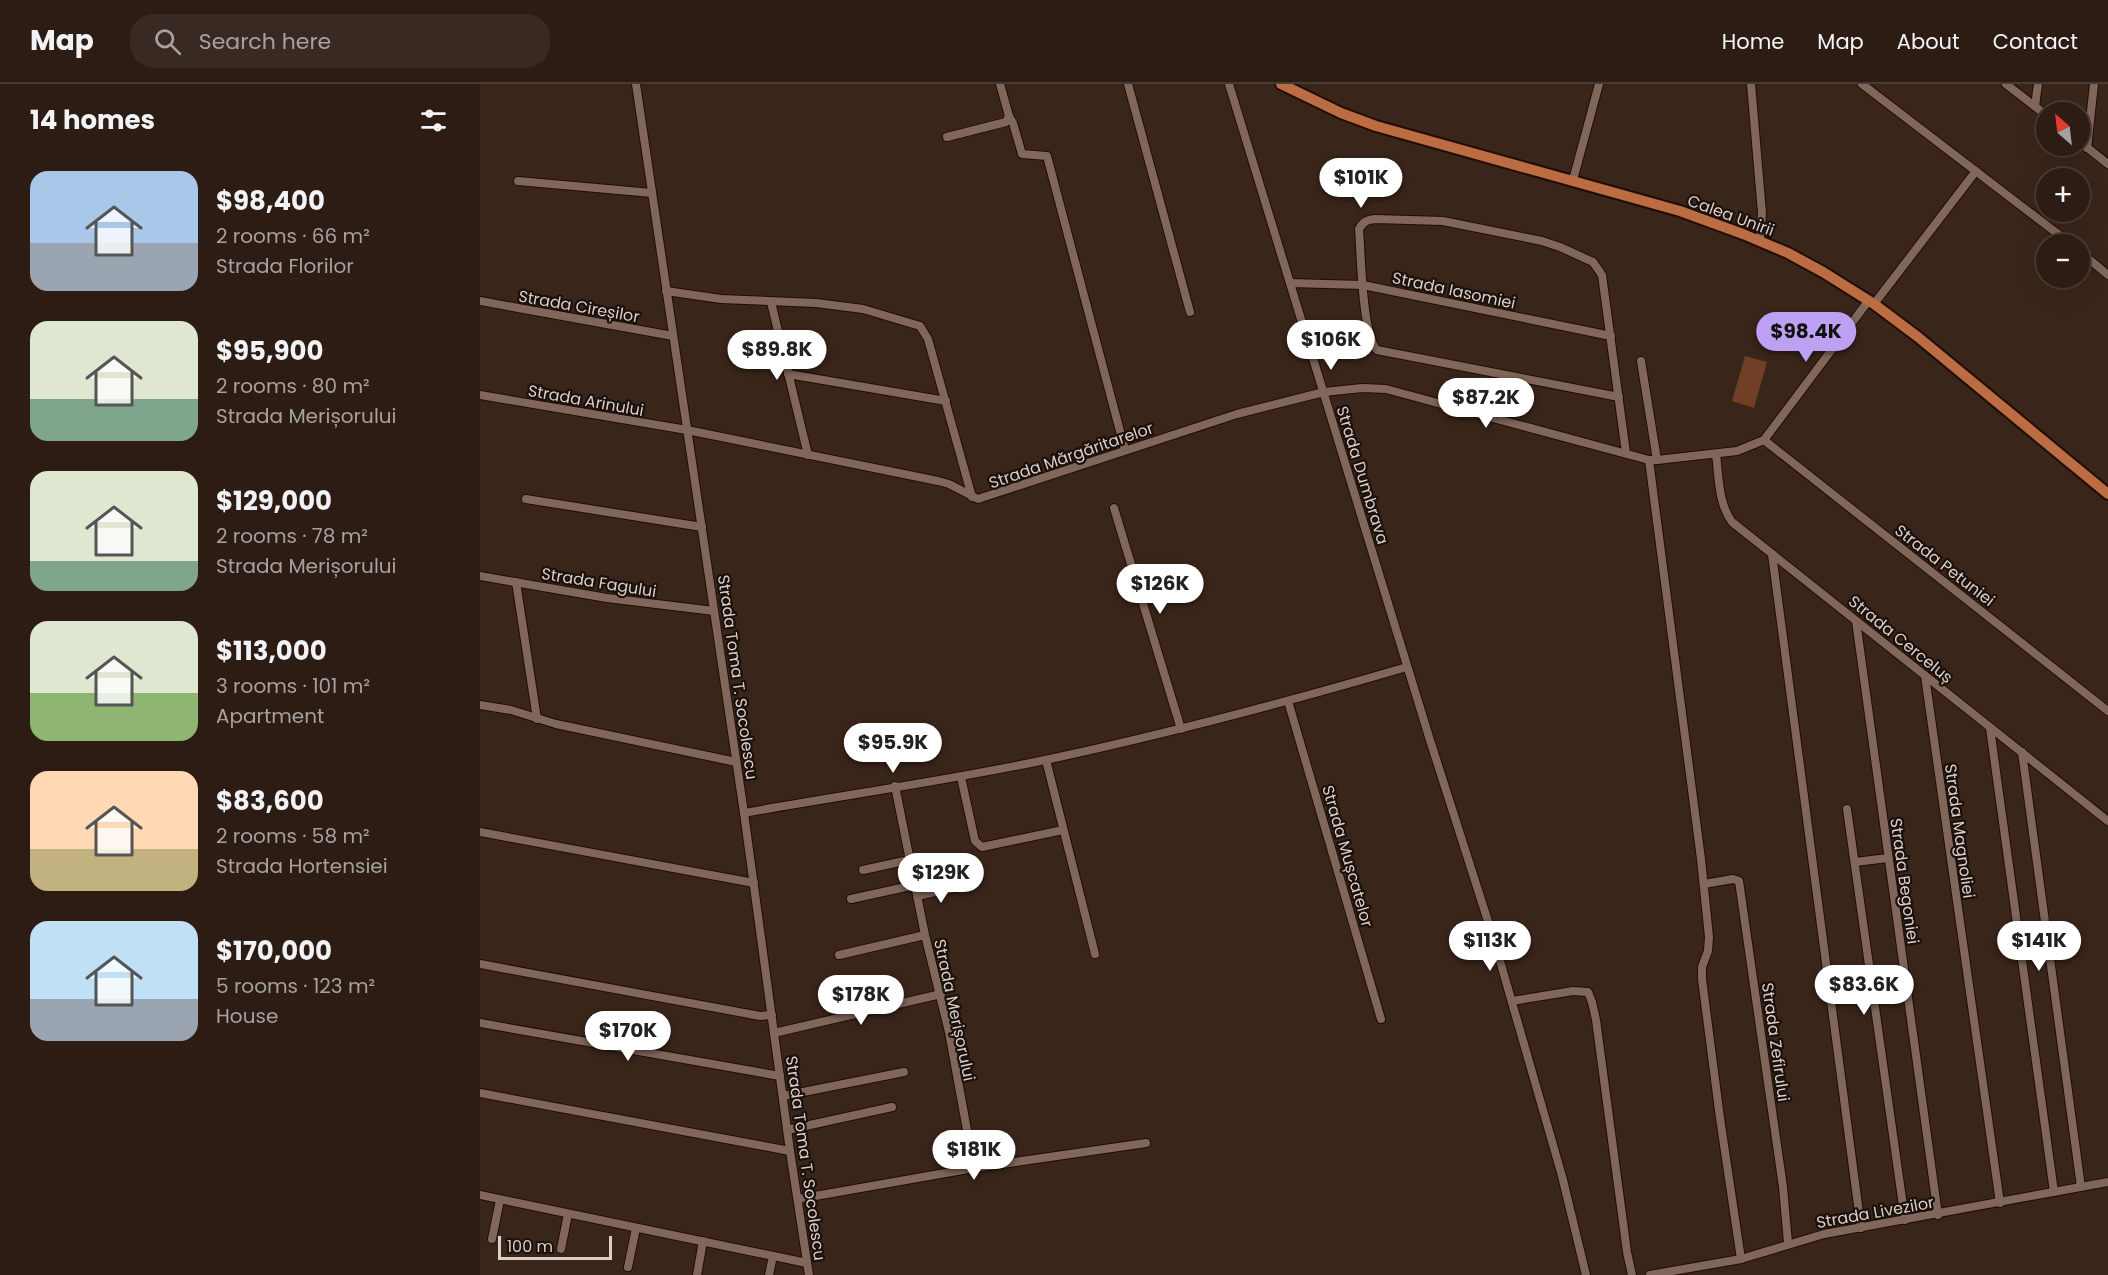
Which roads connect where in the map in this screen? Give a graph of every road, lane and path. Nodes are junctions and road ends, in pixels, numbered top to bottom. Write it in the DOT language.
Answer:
graph roads {
  1 [pos="636,84"];
  2 [pos="1000,84"];
  3 [pos="1128,84"];
  4 [pos="1229,84"];
  5 [pos="1281,84"];
  6 [pos="1599,84"];
  7 [pos="1751,84"];
  8 [pos="1862,84"];
  9 [pos="2007,84"];
  10 [pos="2038,84"];
  11 [pos="2094,84"];
  12 [pos="2035,106"];
  13 [pos="1009,116"];
  14 [pos="2090,121"];
  15 [pos="947,137"];
  16 [pos="2090,150"];
  17 [pos="2108,164"];
  18 [pos="1976,171"];
  19 [pos="1573,180"];
  20 [pos="518,182"];
  21 [pos="652,193"];
  22 [pos="2058,234"];
  23 [pos="1760,240"];
  24 [pos="2090,260"];
  25 [pos="2108,274"];
  26 [pos="1290,283"];
  27 [pos="1363,285"];
  28 [pos="666,291"];
  29 [pos="480,302"];
  30 [pos="771,302"];
  31 [pos="1871,302"];
  32 [pos="1190,312"];
  33 [pos="673,336"];
  34 [pos="1611,336"];
  35 [pos="1641,361"];
  36 [pos="788,374"];
  37 [pos="1324,392"];
  38 [pos="480,395"];
  39 [pos="1618,397"];
  40 [pos="945,401"];
  41 [pos="687,430"];
  42 [pos="1764,440"];
  43 [pos="1125,450"];
  44 [pos="1626,453"];
  45 [pos="1716,454"];
  46 [pos="808,455"];
  47 [pos="1653,460"];
  48 [pos="2108,494"];
  49 [pos="972,497"];
  50 [pos="526,499"];
  51 [pos="1114,508"];
  52 [pos="702,527"];
  53 [pos="1772,554"];
  54 [pos="480,576"];
  55 [pos="516,582"];
  56 [pos="714,611"];
  57 [pos="1856,621"];
  58 [pos="1407,667"];
  59 [pos="1925,676"];
  60 [pos="1288,701"];
  61 [pos="480,705"];
  62 [pos="2108,711"];
  63 [pos="537,719"];
  64 [pos="1990,728"];
  65 [pos="1181,729"];
  66 [pos="2022,752"];
  67 [pos="1046,760"];
  68 [pos="736,762"];
  69 [pos="961,777"];
  70 [pos="896,786"];
  71 [pos="1847,809"];
  72 [pos="744,813"];
  73 [pos="2108,821"];
  74 [pos="1063,830"];
  75 [pos="480,832"];
  76 [pos="1888,858"];
  77 [pos="909,860"];
  78 [pos="1855,862"];
  79 [pos="862,870"];
  80 [pos="754,883"];
  81 [pos="1704,884"];
  82 [pos="915,885"];
  83 [pos="959,887"];
  84 [pos="917,896"];
  85 [pos="851,899"];
  86 [pos="925,935"];
  87 [pos="1095,954"];
  88 [pos="839,956"];
  89 [pos="480,964"];
  90 [pos="941,994"];
  91 [pos="1512,1001"];
  92 [pos="772,1015"];
  93 [pos="1381,1019"];
  94 [pos="480,1023"];
  95 [pos="774,1033"];
  96 [pos="904,1072"];
  97 [pos="780,1076"];
  98 [pos="480,1093"];
  99 [pos="783,1096"];
  100 [pos="892,1107"];
  101 [pos="788,1130"];
  102 [pos="1146,1143"];
  103 [pos="790,1151"];
  104 [pos="974,1168"];
  105 [pos="2108,1182"];
  106 [pos="2081,1187"];
  107 [pos="2054,1192"];
  108 [pos="480,1196"];
  109 [pos="798,1199"];
  110 [pos="500,1200"];
  111 [pos="2000,1203"];
  112 [pos="568,1214"];
  113 [pos="1938,1215"];
  114 [pos="1905,1220"];
  115 [pos="636,1228"];
  116 [pos="1861,1228"];
  117 [pos="492,1239"];
  118 [pos="703,1241"];
  119 [pos="1788,1243"];
  120 [pos="561,1249"];
  121 [pos="773,1256"];
  122 [pos="1741,1259"];
  123 [pos="807,1263"];
  124 [pos="628,1267"];
  125 [pos="697,1275"];
  126 [pos="769,1275"];
  127 [pos="809,1275"];
  128 [pos="1586,1275"];
  129 [pos="1632,1275"];
  130 [pos="1650,1275"];
  1 -- 21 [label="street, Strada Toma T. Socolescu"];
  2 -- 13 [label="street"];
  3 -- 32 [label="street"];
  4 -- 26 [label="street, Strada Dumbrava"];
  5 -- 19 [label="main road, Calea Unirii"];
  6 -- 19 [label="street"];
  7 -- 23 [label="street"];
  8 -- 18 [label="street"];
  9 -- 12 [label="street"];
  10 -- 12 [label="street"];
  11 -- 14 [label="street"];
  13 -- 15 [label="street"];
  13 -- 43 [label="street"];
  16 -- 17 [label="street"];
  18 -- 22 [label="street"];
  18 -- 31 [label="street"];
  19 -- 23 [label="main road, Calea Unirii"];
  20 -- 21 [label="street"];
  21 -- 28 [label="street, Strada Toma T. Socolescu"];
  23 -- 31 [label="main road, Calea Unirii"];
  24 -- 25 [label="street"];
  26 -- 27 [label="street, Strada Iasomiei"];
  26 -- 37 [label="street, Strada Dumbrava"];
  27 -- 34 [label="street, Strada Iasomiei"];
  27 -- 34 [label="street"];
  27 -- 39 [label="street"];
  28 -- 30 [label="street"];
  28 -- 33 [label="street, Strada Toma T. Socolescu"];
  29 -- 33 [label="street, Strada Cireșilor"];
  30 -- 36 [label="street"];
  30 -- 40 [label="street"];
  31 -- 42 [label="street"];
  31 -- 48 [label="main road, Calea Unirii"];
  33 -- 41 [label="street, Strada Toma T. Socolescu"];
  34 -- 39 [label="street"];
  35 -- 47 [label="street"];
  36 -- 40 [label="street"];
  36 -- 46 [label="street"];
  37 -- 43 [label="street, Strada Mărgăritarelor"];
  37 -- 44 [label="street, Strada Mărgăritarelor"];
  37 -- 58 [label="street, Strada Dumbrava"];
  38 -- 41 [label="street, Strada Arinului"];
  39 -- 44 [label="street"];
  40 -- 49 [label="street"];
  41 -- 46 [label="street, Strada Mărgăritarelor"];
  41 -- 52 [label="street, Strada Toma T. Socolescu"];
  42 -- 45 [label="street"];
  42 -- 62 [label="street, Strada Petuniei"];
  43 -- 49 [label="street, Strada Mărgăritarelor"];
  44 -- 47 [label="street, Strada Mărgăritarelor"];
  45 -- 47 [label="street"];
  45 -- 53 [label="street, Strada Cerceluș"];
  46 -- 49 [label="street, Strada Mărgăritarelor"];
  47 -- 81 [label="street"];
  50 -- 52 [label="street"];
  51 -- 65 [label="street"];
  52 -- 56 [label="street, Strada Toma T. Socolescu"];
  53 -- 57 [label="street, Strada Cerceluș"];
  53 -- 116 [label="street"];
  54 -- 55 [label="street, Strada Fagului"];
  55 -- 56 [label="street, Strada Fagului"];
  55 -- 63 [label="street"];
  56 -- 68 [label="street, Strada Toma T. Socolescu"];
  57 -- 59 [label="street, Strada Cerceluș"];
  57 -- 76 [label="street, Strada Begoniei"];
  58 -- 60 [label="street"];
  58 -- 91 [label="street, Strada Dumbrava"];
  59 -- 64 [label="street, Strada Cerceluș"];
  59 -- 111 [label="street, Strada Magnoliei"];
  60 -- 65 [label="street"];
  60 -- 93 [label="street, Strada Mușcatelor"];
  61 -- 63 [label="street"];
  63 -- 68 [label="street"];
  64 -- 66 [label="street, Strada Cerceluș"];
  64 -- 107 [label="street"];
  65 -- 67 [label="street"];
  66 -- 73 [label="street, Strada Cerceluș"];
  66 -- 106 [label="street"];
  67 -- 69 [label="street"];
  67 -- 74 [label="street"];
  68 -- 72 [label="street, Strada Toma T. Socolescu"];
  69 -- 70 [label="street"];
  69 -- 74 [label="street"];
  70 -- 72 [label="street"];
  70 -- 77 [label="street, Strada Merișorului"];
  71 -- 78 [label="street"];
  72 -- 80 [label="street, Strada Toma T. Socolescu"];
  74 -- 87 [label="street"];
  75 -- 80 [label="street"];
  76 -- 78 [label="street"];
  76 -- 113 [label="street, Strada Begoniei"];
  77 -- 79 [label="street"];
  77 -- 82 [label="street, Strada Merișorului"];
  78 -- 114 [label="street"];
  80 -- 92 [label="street, Strada Toma T. Socolescu"];
  81 -- 119 [label="street, Strada Zefirului"];
  81 -- 122 [label="street"];
  82 -- 84 [label="street, Strada Merișorului"];
  82 -- 85 [label="street"];
  83 -- 84 [label="street"];
  84 -- 86 [label="street, Strada Merișorului"];
  86 -- 88 [label="street"];
  86 -- 90 [label="street, Strada Merișorului"];
  89 -- 92 [label="street"];
  90 -- 95 [label="street"];
  90 -- 104 [label="street, Strada Merișorului"];
  91 -- 128 [label="street, Strada Dumbrava"];
  91 -- 129 [label="street"];
  92 -- 95 [label="street, Strada Toma T. Socolescu"];
  94 -- 97 [label="street"];
  95 -- 97 [label="street, Strada Toma T. Socolescu"];
  96 -- 99 [label="street"];
  97 -- 99 [label="street, Strada Toma T. Socolescu"];
  98 -- 103 [label="street"];
  99 -- 101 [label="street, Strada Toma T. Socolescu"];
  100 -- 101 [label="street"];
  101 -- 103 [label="street, Strada Toma T. Socolescu"];
  102 -- 104 [label="street"];
  103 -- 109 [label="street, Strada Toma T. Socolescu"];
  104 -- 109 [label="street"];
  105 -- 106 [label="street, Strada Livezilor"];
  106 -- 107 [label="street, Strada Livezilor"];
  107 -- 111 [label="street, Strada Livezilor"];
  108 -- 110 [label="street"];
  109 -- 123 [label="street, Strada Toma T. Socolescu"];
  110 -- 112 [label="street"];
  110 -- 117 [label="street"];
  111 -- 113 [label="street, Strada Livezilor"];
  112 -- 115 [label="street"];
  112 -- 120 [label="street"];
  113 -- 114 [label="street, Strada Livezilor"];
  114 -- 116 [label="street, Strada Livezilor"];
  115 -- 118 [label="street"];
  115 -- 124 [label="street"];
  116 -- 119 [label="street, Strada Livezilor"];
  118 -- 121 [label="street"];
  118 -- 125 [label="street"];
  119 -- 122 [label="street, Strada Livezilor"];
  121 -- 123 [label="street"];
  121 -- 126 [label="street"];
  122 -- 130 [label="street, Strada Livezilor"];
  123 -- 127 [label="street, Strada Toma T. Socolescu"];
}
